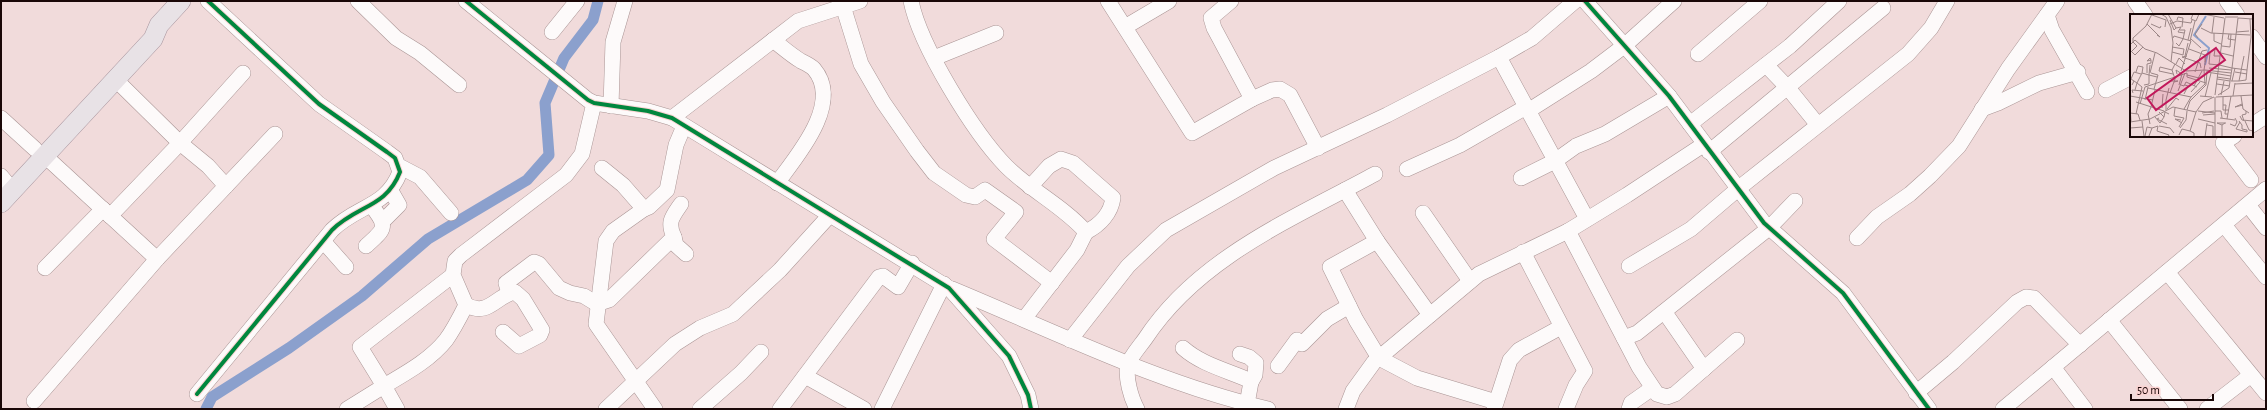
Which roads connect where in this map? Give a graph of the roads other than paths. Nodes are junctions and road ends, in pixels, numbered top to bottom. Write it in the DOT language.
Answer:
graph roads {
  1 [pos="181,1"];
  2 [pos="208,1"];
  3 [pos="358,1"];
  4 [pos="466,1"];
  5 [pos="625,1"];
  6 [pos="860,1"];
  7 [pos="911,1"];
  8 [pos="1108,1"];
  9 [pos="1169,1"];
  10 [pos="1231,1"];
  11 [pos="1575,1"];
  12 [pos="1585,1"];
  13 [pos="1674,1"];
  14 [pos="1760,1"];
  15 [pos="1839,1"];
  16 [pos="1947,1"];
  17 [pos="2056,1"];
  18 [pos="2135,1"];
  19 [pos="2227,1"];
  20 [pos="571,3"];
  21 [pos="843,6"];
  22 [pos="1883,8"];
  23 [pos="2048,14"];
  24 [pos="2144,14"];
  25 [pos="2236,14"];
  26 [pos="159,24"];
  27 [pos="1124,27"];
  28 [pos="552,32"];
  29 [pos="996,33"];
  30 [pos="2253,38"];
  31 [pos="774,40"];
  32 [pos="1624,46"];
  33 [pos="1698,54"];
  34 [pos="1498,57"];
  35 [pos="2266,57"];
  36 [pos="934,58"];
  37 [pos="1766,65"];
  38 [pos="2078,72"];
  39 [pos="243,73"];
  40 [pos="2130,78"];
  41 [pos="115,79"];
  42 [pos="459,85"];
  43 [pos="1788,88"];
  44 [pos="2106,90"];
  45 [pos="2087,92"];
  46 [pos="1669,96"];
  47 [pos="1252,99"];
  48 [pos="591,102"];
  49 [pos="611,106"];
  50 [pos="1527,109"];
  51 [pos="1982,109"];
  52 [pos="2266,116"];
  53 [pos="1,118"];
  54 [pos="678,122"];
  55 [pos="1690,124"];
  56 [pos="2253,124"];
  57 [pos="1818,126"];
  58 [pos="275,134"];
  59 [pos="2232,137"];
  60 [pos="180,143"];
  61 [pos="1318,148"];
  62 [pos="1706,149"];
  63 [pos="40,153"];
  64 [pos="1555,161"];
  65 [pos="399,166"];
  66 [pos="602,168"];
  67 [pos="1407,169"];
  68 [pos="1375,174"];
  69 [pos="1521,178"];
  70 [pos="2252,180"];
  71 [pos="3,182"];
  72 [pos="777,184"];
  73 [pos="226,186"];
  74 [pos="1030,187"];
  75 [pos="1739,188"];
  76 [pos="2266,189"];
  77 [pos="1346,190"];
  78 [pos="391,191"];
  79 [pos="1795,201"];
  80 [pos="1,203"];
  81 [pos="681,204"];
  82 [pos="371,205"];
  83 [pos="2248,205"];
  84 [pos="644,209"];
  85 [pos="107,213"];
  86 [pos="451,213"];
  87 [pos="1423,213"];
  88 [pos="829,216"];
  89 [pos="1587,219"];
  90 [pos="383,221"];
  91 [pos="2224,225"];
  92 [pos="1769,228"];
  93 [pos="2266,228"];
  94 [pos="1568,231"];
  95 [pos="1086,232"];
  96 [pos="674,237"];
  97 [pos="1857,238"];
  98 [pos="323,241"];
  99 [pos="1377,241"];
  100 [pos="366,246"];
  101 [pos="1523,252"];
  102 [pos="686,254"];
  103 [pos="157,259"];
  104 [pos="912,263"];
  105 [pos="1629,266"];
  106 [pos="346,267"];
  107 [pos="45,268"];
  108 [pos="2167,272"];
  109 [pos="453,275"];
  110 [pos="2266,277"];
  111 [pos="1470,281"];
  112 [pos="1052,283"];
  113 [pos="947,286"];
  114 [pos="509,293"];
  115 [pos="597,304"];
  116 [pos="466,305"];
  117 [pos="1349,306"];
  118 [pos="1430,315"];
  119 [pos="1668,316"];
  120 [pos="1024,319"];
  121 [pos="2109,320"];
  122 [pos="1562,327"];
  123 [pos="503,332"];
  124 [pos="1624,338"];
  125 [pos="1070,340"];
  126 [pos="1737,340"];
  127 [pos="2080,344"];
  128 [pos="1182,348"];
  129 [pos="761,352"];
  130 [pos="1240,354"];
  131 [pos="1379,358"];
  132 [pos="1128,364"];
  133 [pos="1278,366"];
  134 [pos="2053,367"];
  135 [pos="1704,369"];
  136 [pos="2251,375"];
  137 [pos="805,376"];
  138 [pos="635,382"];
  139 [pos="1251,382"];
  140 [pos="384,386"];
  141 [pos="1652,389"];
  142 [pos="197,394"];
  143 [pos="2266,394"];
  144 [pos="34,401"];
  145 [pos="1920,403"];
  146 [pos="1226,404"];
  147 [pos="1247,404"];
  148 [pos="1495,405"];
  149 [pos="347,409"];
  150 [pos="397,409"];
  151 [pos="606,409"];
  152 [pos="655,409"];
  153 [pos="700,409"];
  154 [pos="780,409"];
  155 [pos="864,409"];
  156 [pos="882,409"];
  157 [pos="1030,409"];
  158 [pos="1138,409"];
  159 [pos="1268,409"];
  160 [pos="1346,409"];
  161 [pos="1567,409"];
  162 [pos="1629,409"];
  163 [pos="2003,409"];
  164 [pos="2085,409"];
  165 [pos="2180,409"];
  166 [pos="2207,409"];
  1 -- 26 [label="main road"];
  2 -- 65 [label="street"];
  3 -- 42 [label="street"];
  4 -- 48 [label="street"];
  5 -- 49 [label="street"];
  6 -- 21 [label="street"];
  7 -- 36 [label="street"];
  8 -- 27 [label="street"];
  9 -- 27 [label="street"];
  10 -- 47 [label="street"];
  11 -- 34 [label="street"];
  12 -- 32 [label="street"];
  13 -- 32 [label="street"];
  14 -- 33 [label="street"];
  15 -- 37 [label="street"];
  16 -- 57 [label="street"];
  17 -- 23 [label="street"];
  18 -- 24 [label="street"];
  19 -- 25 [label="street"];
  20 -- 28 [label="street"];
  21 -- 31 [label="street"];
  21 -- 112 [label="street"];
  22 -- 43 [label="street"];
  23 -- 38 [label="street"];
  23 -- 51 [label="street"];
  26 -- 41 [label="main road"];
  26 -- 63 [label="main road"];
  27 -- 47 [label="street"];
  29 -- 36 [label="street"];
  30 -- 35 [label="street"];
  31 -- 54 [label="street"];
  31 -- 72 [label="street"];
  32 -- 46 [label="street"];
  32 -- 50 [label="street"];
  34 -- 50 [label="street"];
  34 -- 61 [label="street"];
  36 -- 74 [label="street"];
  37 -- 43 [label="street"];
  37 -- 55 [label="street"];
  38 -- 45 [label="street"];
  38 -- 51 [label="street"];
  39 -- 60 [label="street"];
  40 -- 44 [label="street"];
  41 -- 60 [label="street"];
  41 -- 63 [label="main road"];
  43 -- 57 [label="street"];
  43 -- 62 [label="street"];
  46 -- 55 [label="street"];
  46 -- 64 [label="street"];
  47 -- 61 [label="street"];
  48 -- 49 [label="street"];
  48 -- 109 [label="street"];
  49 -- 54 [label="street"];
  50 -- 64 [label="street"];
  50 -- 67 [label="street"];
  51 -- 97 [label="street"];
  52 -- 56 [label="street"];
  53 -- 63 [label="street"];
  54 -- 72 [label="street"];
  54 -- 84 [label="street"];
  55 -- 62 [label="street"];
  57 -- 75 [label="street"];
  58 -- 73 [label="street"];
  59 -- 70 [label="street"];
  60 -- 73 [label="street"];
  60 -- 85 [label="street"];
  61 -- 125 [label="street"];
  62 -- 75 [label="street"];
  62 -- 89 [label="street"];
  63 -- 71 [label="main road"];
  63 -- 80 [label="main road"];
  63 -- 85 [label="street"];
  64 -- 69 [label="street"];
  64 -- 89 [label="street"];
  65 -- 78 [label="street"];
  65 -- 86 [label="street"];
  66 -- 84 [label="street"];
  68 -- 77 [label="street"];
  72 -- 88 [label="street"];
  73 -- 103 [label="street"];
  74 -- 95 [label="street"];
  74 -- 95 [label="street"];
  75 -- 92 [label="street"];
  75 -- 105 [label="street"];
  76 -- 83 [label="street"];
  77 -- 99 [label="street"];
  77 -- 132 [label="street"];
  78 -- 82 [label="street"];
  78 -- 90 [label="street"];
  79 -- 92 [label="street"];
  81 -- 96 [label="street"];
  82 -- 90 [label="street"];
  82 -- 98 [label="street"];
  83 -- 91 [label="street"];
  83 -- 93 [label="street"];
  84 -- 115 [label="street"];
  85 -- 103 [label="street"];
  85 -- 107 [label="street"];
  87 -- 111 [label="street"];
  88 -- 104 [label="street"];
  88 -- 138 [label="street"];
  89 -- 94 [label="street"];
  90 -- 100 [label="street"];
  91 -- 108 [label="street"];
  91 -- 110 [label="street"];
  92 -- 124 [label="street"];
  92 -- 145 [label="street"];
  94 -- 101 [label="street"];
  94 -- 124 [label="street"];
  95 -- 112 [label="street"];
  96 -- 102 [label="street"];
  96 -- 115 [label="street"];
  98 -- 106 [label="street"];
  98 -- 142 [label="street"];
  99 -- 117 [label="street"];
  99 -- 118 [label="street"];
  101 -- 111 [label="street"];
  101 -- 122 [label="street"];
  103 -- 144 [label="street"];
  104 -- 113 [label="street"];
  104 -- 137 [label="street"];
  108 -- 121 [label="street"];
  108 -- 136 [label="street"];
  109 -- 116 [label="street"];
  109 -- 140 [label="street"];
  111 -- 118 [label="street"];
  112 -- 120 [label="street"];
  113 -- 120 [label="street"];
  113 -- 156 [label="street"];
  113 -- 157 [label="street"];
  114 -- 115 [label="street"];
  114 -- 116 [label="street"];
  114 -- 123 [label="street"];
  115 -- 138 [label="street"];
  116 -- 140 [label="street"];
  117 -- 131 [label="street"];
  117 -- 133 [label="street"];
  118 -- 131 [label="street"];
  119 -- 135 [label="street"];
  120 -- 125 [label="street"];
  121 -- 127 [label="street"];
  121 -- 165 [label="street"];
  122 -- 148 [label="street"];
  122 -- 161 [label="street"];
  124 -- 141 [label="street"];
  125 -- 132 [label="street"];
  126 -- 135 [label="street"];
  127 -- 134 [label="street"];
  127 -- 145 [label="street"];
  128 -- 139 [label="street"];
  129 -- 153 [label="street"];
  130 -- 139 [label="street"];
  131 -- 148 [label="street"];
  131 -- 160 [label="street"];
  132 -- 146 [label="street"];
  132 -- 158 [label="street"];
  134 -- 163 [label="street"];
  134 -- 164 [label="street"];
  135 -- 141 [label="street"];
  136 -- 143 [label="street"];
  136 -- 166 [label="street"];
  137 -- 154 [label="street"];
  137 -- 155 [label="street"];
  138 -- 151 [label="street"];
  138 -- 152 [label="street"];
  139 -- 147 [label="street"];
  140 -- 149 [label="street"];
  140 -- 150 [label="street"];
  141 -- 162 [label="street"];
  146 -- 147 [label="street"];
  147 -- 159 [label="street"];
}
